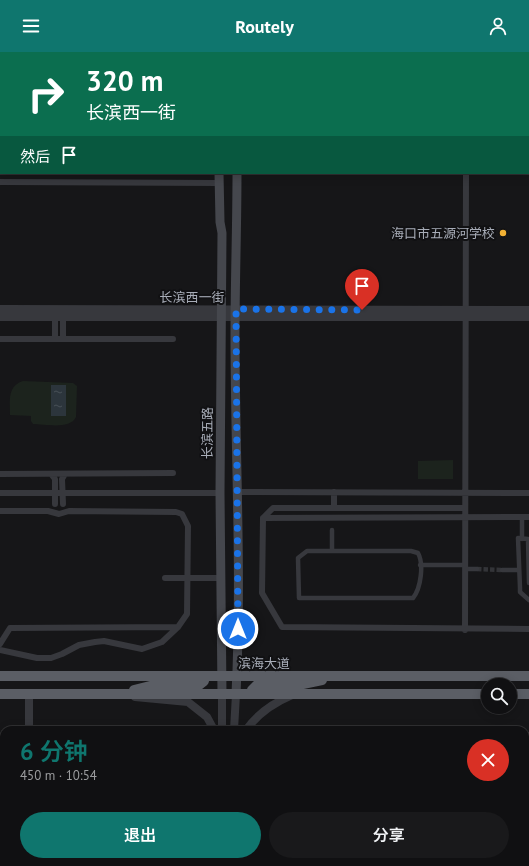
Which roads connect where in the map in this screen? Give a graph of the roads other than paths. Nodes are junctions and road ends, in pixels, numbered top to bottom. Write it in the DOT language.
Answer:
graph roads {
  1 [pos="219,174"];
  2 [pos="237,174"];
  3 [pos="466,174"];
  4 [pos="0,182"];
  5 [pos="219,183"];
  6 [pos="0,309"];
  7 [pos="529,310"];
  8 [pos="220,313"];
  9 [pos="236,313"];
  10 [pos="466,314"];
  11 [pos="0,316"];
  12 [pos="59,316"];
  13 [pos="529,317"];
  14 [pos="0,339"];
  15 [pos="55,339"];
  16 [pos="63,339"];
  17 [pos="173,339"];
  18 [pos="173,473"];
  19 [pos="0,474"];
  20 [pos="51,474"];
  21 [pos="65,474"];
  22 [pos="238,492"];
  23 [pos="334,492"];
  24 [pos="0,493"];
  25 [pos="55,493"];
  26 [pos="63,493"];
  27 [pos="220,493"];
  28 [pos="466,493"];
  29 [pos="529,493"];
  30 [pos="55,504"];
  31 [pos="63,504"];
  32 [pos="334,508"];
  33 [pos="466,508"];
  34 [pos="0,511"];
  35 [pos="48,511"];
  36 [pos="69,511"];
  37 [pos="529,517"];
  38 [pos="262,518"];
  39 [pos="465,518"];
  40 [pos="522,518"];
  41 [pos="332,530"];
  42 [pos="522,539"];
  43 [pos="332,551"];
  44 [pos="420,565"];
  45 [pos="465,567"];
  46 [pos="476,569"];
  47 [pos="502,570"];
  48 [pos="519,570"];
  49 [pos="165,578"];
  50 [pos="188,578"];
  51 [pos="221,578"];
  52 [pos="529,583"];
  53 [pos="529,600"];
  54 [pos="178,627"];
  55 [pos="529,629"];
  56 [pos="465,630"];
  57 [pos="222,643"];
  58 [pos="0,644"];
  59 [pos="238,644"];
  60 [pos="0,650"];
  61 [pos="0,676"];
  62 [pos="199,676"];
  63 [pos="222,676"];
  64 [pos="237,676"];
  65 [pos="344,676"];
  66 [pos="529,676"];
  67 [pos="29,693"];
  68 [pos="0,694"];
  69 [pos="118,694"];
  70 [pos="222,694"];
  71 [pos="236,694"];
  72 [pos="259,694"];
  73 [pos="293,694"];
  74 [pos="481,694"];
  75 [pos="517,694"];
  76 [pos="529,694"];
  77 [pos="29,726"];
  78 [pos="212,726"];
  79 [pos="222,726"];
  80 [pos="234,726"];
  81 [pos="249,726"];
  1 -- 5 [label="main road, 长滨五路"];
  2 -- 9 [label="main road"];
  3 -- 10 [label="street"];
  4 -- 5 [label="street"];
  5 -- 8 [label="main road, 长滨五路"];
  6 -- 8 [label="street, 长滨西一街"];
  7 -- 10 [label="street, 长滨西一街"];
  8 -- 9 [label="street, 长滨西一街"];
  8 -- 12 [label="street, 长滨西一街"];
  8 -- 27 [label="main road, 长滨五路"];
  9 -- 10 [label="street, 长滨西一街"];
  9 -- 22 [label="main road"];
  10 -- 13 [label="street, 长滨西一街"];
  10 -- 28 [label="street"];
  11 -- 12 [label="street, 长滨西一街"];
  12 -- 15 [label="street"];
  12 -- 16 [label="street"];
  14 -- 15 [label="street"];
  15 -- 16 [label="street"];
  16 -- 17 [label="street"];
  18 -- 21 [label="street"];
  19 -- 20 [label="street"];
  20 -- 21 [label="street"];
  20 -- 25 [label="street"];
  21 -- 26 [label="street"];
  22 -- 23 [label="street"];
  22 -- 59 [label="main road"];
  23 -- 28 [label="street"];
  23 -- 32 [label="street"];
  24 -- 25 [label="street"];
  25 -- 26 [label="street"];
  25 -- 30 [label="street"];
  26 -- 27 [label="street"];
  26 -- 31 [label="street"];
  27 -- 51 [label="main road, 长滨五路"];
  28 -- 29 [label="street"];
  28 -- 33 [label="street"];
  30 -- 31 [label="street"];
  30 -- 35 [label="street"];
  31 -- 36 [label="street"];
  32 -- 33 [label="street"];
  32 -- 38 [label="street"];
  33 -- 39 [label="street"];
  34 -- 35 [label="street"];
  35 -- 36 [label="street"];
  36 -- 50 [label="street"];
  37 -- 40 [label="street"];
  38 -- 39 [label="street"];
  38 -- 56 [label="street"];
  39 -- 40 [label="street"];
  39 -- 45 [label="street"];
  40 -- 42 [label="street"];
  41 -- 43 [label="street"];
  42 -- 48 [label="street"];
  42 -- 52 [label="street"];
  43 -- 44 [label="street"];
  43 -- 44 [label="street"];
  44 -- 45 [label="street"];
  45 -- 46 [label="street"];
  45 -- 56 [label="street"];
  47 -- 48 [label="street"];
  48 -- 53 [label="street"];
  49 -- 50 [label="street"];
  50 -- 51 [label="street"];
  50 -- 54 [label="street"];
  51 -- 57 [label="main road, 长滨五路"];
  54 -- 58 [label="street"];
  54 -- 60 [label="street"];
  55 -- 56 [label="street"];
  57 -- 59 [label="main road"];
  57 -- 63 [label="main road, 长滨五路"];
  59 -- 64 [label="main road"];
  61 -- 62 [label="highway, 滨海大道"];
  62 -- 63 [label="highway, 滨海大道"];
  62 -- 69 [label="highway"];
  63 -- 64 [label="highway, 滨海大道"];
  63 -- 70 [label="main road, 长滨五路"];
  64 -- 65 [label="highway, 滨海大道"];
  64 -- 71 [label="main road"];
  65 -- 66 [label="highway, 滨海大道"];
  65 -- 72 [label="highway"];
  67 -- 68 [label="highway"];
  67 -- 69 [label="highway"];
  67 -- 77 [label="street"];
  69 -- 70 [label="highway"];
  69 -- 78 [label="street"];
  70 -- 71 [label="highway"];
  70 -- 79 [label="street"];
  71 -- 72 [label="highway"];
  71 -- 80 [label="street"];
  72 -- 73 [label="highway"];
  73 -- 74 [label="highway"];
  73 -- 81 [label="street"];
  75 -- 76 [label="highway"];
}
